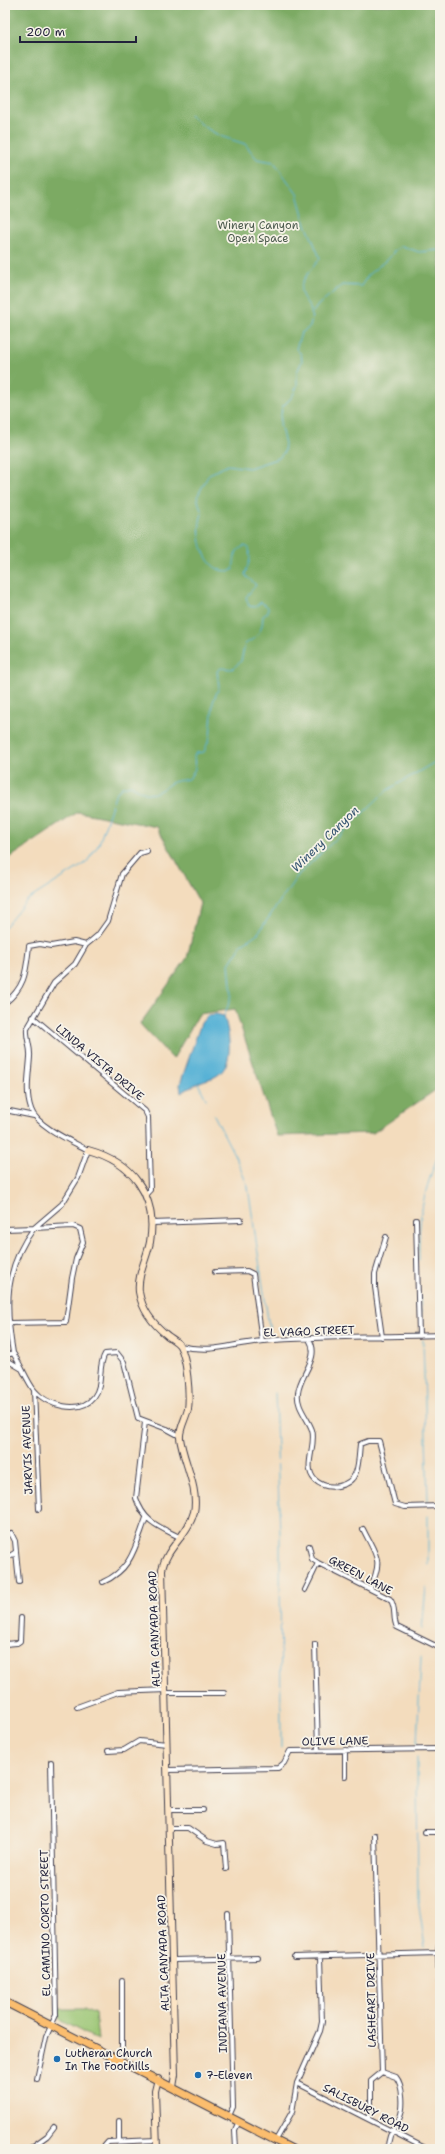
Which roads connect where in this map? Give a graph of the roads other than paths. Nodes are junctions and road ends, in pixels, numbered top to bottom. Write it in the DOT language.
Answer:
graph roads {
  1 [pos="147,851"];
  2 [pos="86,945"];
  3 [pos="5,1004"];
  4 [pos="33,1017"];
  5 [pos="5,1110"];
  6 [pos="35,1116"];
  7 [pos="88,1150"];
  8 [pos="146,1194"];
  9 [pos="241,1220"];
  10 [pos="416,1220"];
  11 [pos="152,1223"];
  12 [pos="34,1228"];
  13 [pos="5,1229"];
  14 [pos="386,1237"];
  15 [pos="215,1272"];
  16 [pos="8,1323"];
  17 [pos="440,1335"];
  18 [pos="419,1336"];
  19 [pos="382,1337"];
  20 [pos="309,1339"];
  21 [pos="262,1341"];
  22 [pos="180,1346"];
  23 [pos="13,1353"];
  24 [pos="5,1356"];
  25 [pos="5,1359"];
  26 [pos="24,1371"];
  27 [pos="34,1390"];
  28 [pos="145,1422"];
  29 [pos="180,1436"];
  30 [pos="440,1506"];
  31 [pos="38,1509"];
  32 [pos="146,1518"];
  33 [pos="363,1529"];
  34 [pos="11,1533"];
  35 [pos="181,1538"];
  36 [pos="309,1546"];
  37 [pos="16,1552"];
  38 [pos="5,1559"];
  39 [pos="318,1563"];
  40 [pos="19,1582"];
  41 [pos="103,1582"];
  42 [pos="370,1588"];
  43 [pos="305,1590"];
  44 [pos="21,1618"];
  45 [pos="5,1644"];
  46 [pos="315,1644"];
  47 [pos="440,1648"];
  48 [pos="166,1692"];
  49 [pos="224,1693"];
  50 [pos="77,1707"];
  51 [pos="167,1744"];
  52 [pos="440,1749"];
  53 [pos="345,1750"];
  54 [pos="108,1751"];
  55 [pos="318,1751"];
  56 [pos="51,1762"];
  57 [pos="168,1770"];
  58 [pos="346,1776"];
  59 [pos="168,1810"];
  60 [pos="203,1810"];
  61 [pos="169,1828"];
  62 [pos="425,1832"];
  63 [pos="440,1832"];
  64 [pos="375,1835"];
  65 [pos="226,1869"];
  66 [pos="228,1914"];
  67 [pos="440,1933"];
  68 [pos="438,1952"];
  69 [pos="379,1954"];
  70 [pos="294,1957"];
  71 [pos="320,1957"];
  72 [pos="258,1958"];
  73 [pos="230,1959"];
  74 [pos="174,1960"];
  75 [pos="122,1981"];
  76 [pos="5,2002"];
  77 [pos="440,2008"];
  78 [pos="440,2016"];
  79 [pos="51,2025"];
  80 [pos="120,2060"];
  81 [pos="382,2072"];
  82 [pos="158,2079"];
  83 [pos="37,2080"];
  84 [pos="297,2083"];
  85 [pos="172,2087"];
  86 [pos="229,2116"];
  87 [pos="368,2118"];
  88 [pos="119,2121"];
  89 [pos="239,2121"];
  90 [pos="54,2128"];
  91 [pos="391,2131"];
  92 [pos="157,2140"];
  93 [pos="276,2140"];
  94 [pos="119,2141"];
  95 [pos="29,2149"];
  96 [pos="102,2149"];
  97 [pos="157,2149"];
  98 [pos="236,2149"];
  99 [pos="292,2149"];
  100 [pos="388,2149"];
  101 [pos="427,2149"];
  1 -- 2 [label="street"];
  2 -- 3 [label="street"];
  2 -- 4 [label="street"];
  4 -- 6 [label="street"];
  4 -- 8 [label="street, LINDA VISTA DRIVE"];
  5 -- 6 [label="street"];
  6 -- 7 [label="street"];
  7 -- 8 [label="street"];
  7 -- 12 [label="street"];
  8 -- 11 [label="street"];
  9 -- 11 [label="street"];
  10 -- 18 [label="street"];
  11 -- 22 [label="street"];
  12 -- 13 [label="street"];
  12 -- 16 [label="street"];
  12 -- 16 [label="street"];
  14 -- 19 [label="street"];
  15 -- 21 [label="street"];
  16 -- 23 [label="street"];
  17 -- 18 [label="street, EL VAGO STREET"];
  18 -- 19 [label="street, EL VAGO STREET"];
  19 -- 20 [label="street, EL VAGO STREET"];
  20 -- 21 [label="street, EL VAGO STREET"];
  20 -- 30 [label="street"];
  21 -- 22 [label="street, EL VAGO STREET"];
  22 -- 29 [label="street, ALTA CANYADA ROAD"];
  23 -- 24 [label="street"];
  23 -- 26 [label="street"];
  25 -- 26 [label="street"];
  26 -- 27 [label="street"];
  27 -- 28 [label="street"];
  27 -- 31 [label="street, JARVIS AVENUE"];
  28 -- 29 [label="street"];
  28 -- 32 [label="street"];
  29 -- 35 [label="street, ALTA CANYADA ROAD"];
  32 -- 35 [label="street"];
  32 -- 41 [label="street"];
  33 -- 42 [label="street"];
  34 -- 37 [label="street"];
  35 -- 48 [label="street, ALTA CANYADA ROAD"];
  36 -- 39 [label="street, GREEN LANE"];
  37 -- 38 [label="street"];
  37 -- 40 [label="street"];
  39 -- 42 [label="street, GREEN LANE"];
  39 -- 43 [label="street, GREEN LANE"];
  42 -- 47 [label="street, GREEN LANE"];
  44 -- 45 [label="street"];
  46 -- 55 [label="street"];
  48 -- 49 [label="street"];
  48 -- 50 [label="street"];
  48 -- 51 [label="street, ALTA CANYADA ROAD"];
  51 -- 54 [label="street"];
  51 -- 57 [label="street, ALTA CANYADA ROAD"];
  52 -- 53 [label="street, OLIVE LANE"];
  53 -- 55 [label="street, OLIVE LANE"];
  53 -- 58 [label="street"];
  55 -- 57 [label="street, OLIVE LANE"];
  56 -- 79 [label="street, EL CAMINO CORTO STREET"];
  57 -- 59 [label="street, ALTA CANYADA ROAD"];
  59 -- 60 [label="street"];
  59 -- 61 [label="street, ALTA CANYADA ROAD"];
  61 -- 65 [label="street"];
  61 -- 74 [label="street, ALTA CANYADA ROAD"];
  62 -- 63 [label="street"];
  64 -- 69 [label="street, LASHEART DRIVE"];
  66 -- 73 [label="street, INDIANA AVENUE"];
  67 -- 68 [label="street"];
  68 -- 69 [label="street"];
  68 -- 77 [label="street"];
  69 -- 71 [label="street"];
  69 -- 81 [label="street, LASHEART DRIVE"];
  70 -- 71 [label="street"];
  71 -- 84 [label="street"];
  72 -- 73 [label="street"];
  73 -- 74 [label="street"];
  73 -- 86 [label="street, INDIANA AVENUE"];
  74 -- 85 [label="street, ALTA CANYADA ROAD"];
  75 -- 80 [label="street"];
  76 -- 79 [label="main road"];
  77 -- 78 [label="street"];
  79 -- 80 [label="main road"];
  79 -- 83 [label="street, EL CAMINO CORTO STREET"];
  80 -- 82 [label="main road"];
  81 -- 87 [label="street"];
  81 -- 91 [label="street"];
  82 -- 85 [label="main road"];
  82 -- 92 [label="street"];
  84 -- 87 [label="street, SALISBURY ROAD"];
  84 -- 93 [label="street"];
  85 -- 86 [label="main road"];
  86 -- 89 [label="main road"];
  87 -- 91 [label="street, SALISBURY ROAD"];
  88 -- 94 [label="street"];
  89 -- 93 [label="main road"];
  89 -- 98 [label="street"];
  90 -- 95 [label="street"];
  91 -- 100 [label="street"];
  91 -- 101 [label="street, SALISBURY ROAD"];
  92 -- 94 [label="street"];
  92 -- 97 [label="street"];
  93 -- 99 [label="main road"];
  94 -- 96 [label="street"];
}
